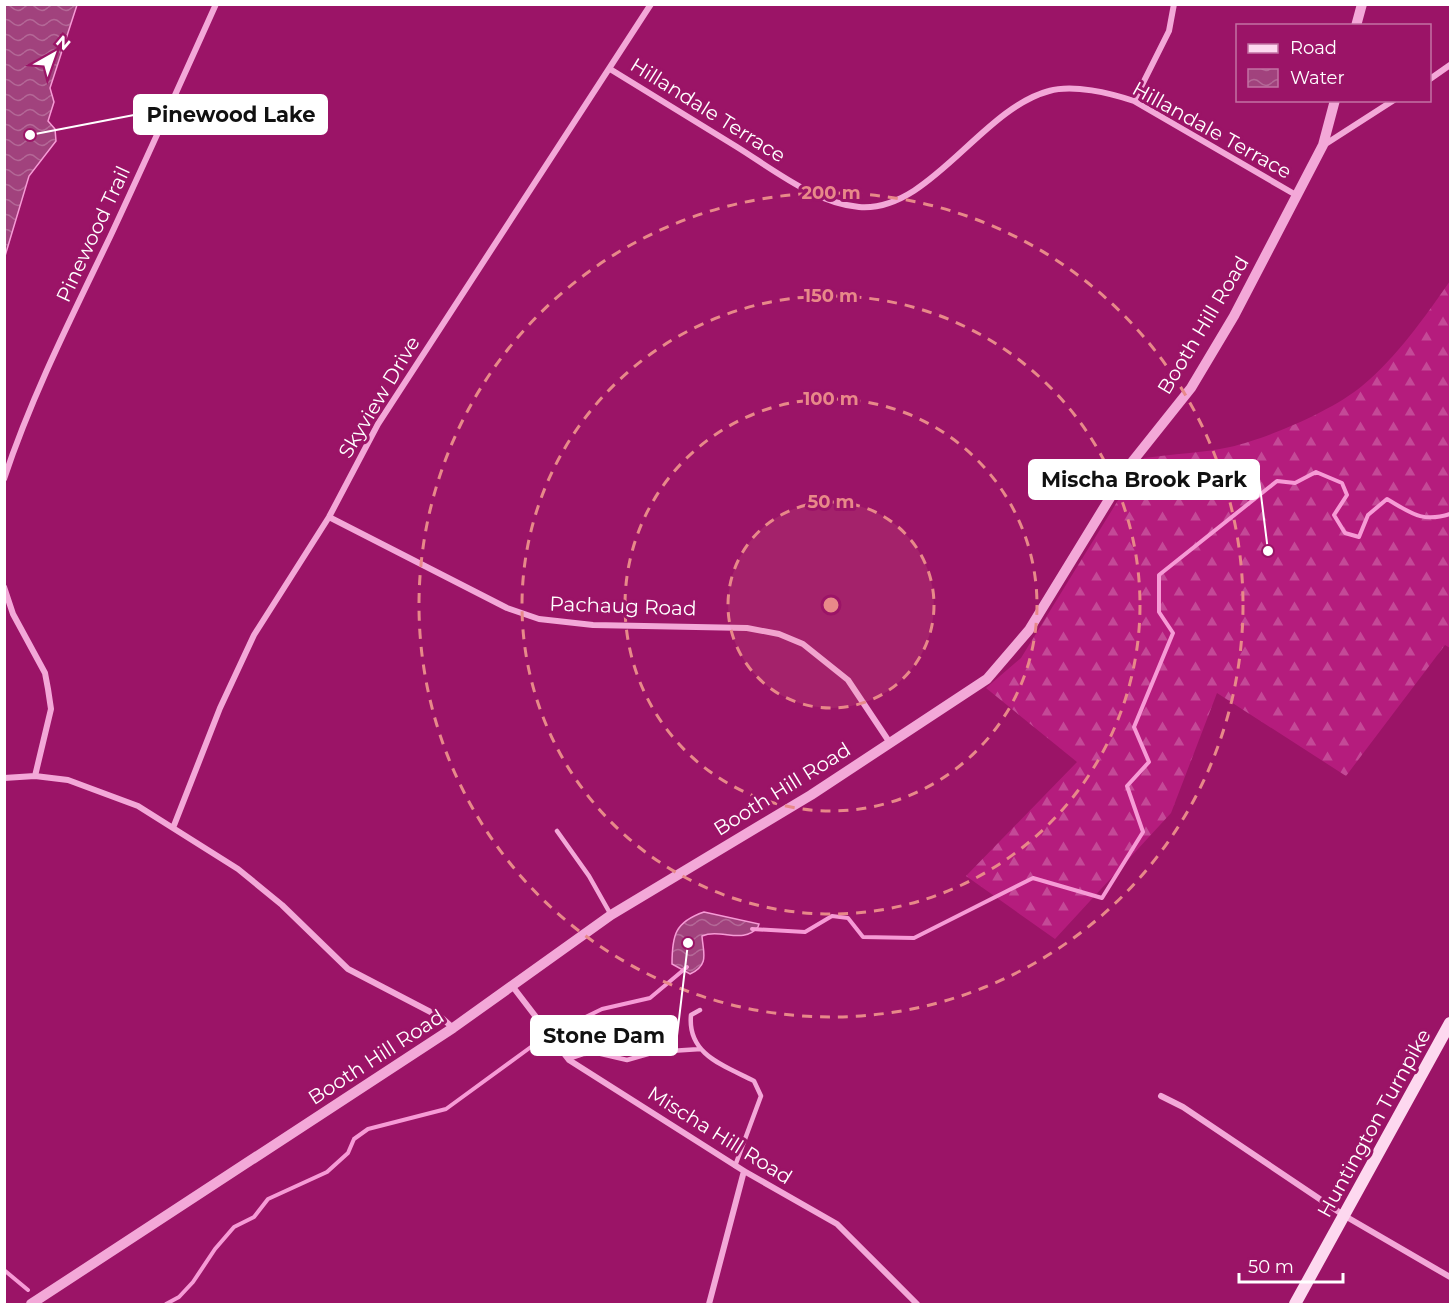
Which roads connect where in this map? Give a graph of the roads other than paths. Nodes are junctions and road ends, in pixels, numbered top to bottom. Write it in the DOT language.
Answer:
graph roads {
  1 [pos="216,4"];
  2 [pos="651,4"];
  3 [pos="1174,4"];
  4 [pos="1362,4"];
  5 [pos="1357,24"];
  6 [pos="1450,65"];
  7 [pos="610,69"];
  8 [pos="1431,78"];
  9 [pos="1134,100"];
  10 [pos="1334,102"];
  11 [pos="1391,102"];
  12 [pos="1323,145"];
  13 [pos="1296,195"];
  14 [pos="4,479"];
  15 [pos="329,517"];
  16 [pos="4,587"];
  17 [pos="891,743"];
  18 [pos="35,776"];
  19 [pos="4,778"];
  20 [pos="173,828"];
  21 [pos="557,831"];
  22 [pos="611,915"];
  23 [pos="513,987"];
  24 [pos="700,1010"];
  25 [pos="1450,1023"];
  26 [pos="453,1028"];
  27 [pos="702,1049"];
  28 [pos="568,1059"];
  29 [pos="1161,1096"];
  30 [pos="735,1166"];
  31 [pos="744,1171"];
  32 [pos="1345,1216"];
  33 [pos="1450,1277"];
  34 [pos="31,1305"];
  35 [pos="709,1305"];
  36 [pos="916,1305"];
  37 [pos="1295,1305"];
  1 -- 14 [label="street, Pinewood Trail"];
  2 -- 7 [label="street, Skyview Drive"];
  3 -- 9 [label="street"];
  4 -- 5 [label="street"];
  6 -- 8 [label="street"];
  7 -- 9 [label="street, Hillandale Terrace"];
  7 -- 15 [label="street, Skyview Drive"];
  9 -- 13 [label="street, Hillandale Terrace"];
  10 -- 12 [label="street, Booth Hill Road"];
  11 -- 12 [label="street"];
  12 -- 13 [label="street, Booth Hill Road"];
  13 -- 17 [label="street, Booth Hill Road"];
  15 -- 17 [label="street, Pachaug Road"];
  15 -- 20 [label="street, Skyview Drive"];
  16 -- 18 [label="street"];
  17 -- 22 [label="street, Booth Hill Road"];
  18 -- 19 [label="street"];
  18 -- 20 [label="street"];
  20 -- 26 [label="street"];
  21 -- 22 [label="lane"];
  22 -- 23 [label="street, Booth Hill Road"];
  23 -- 26 [label="street, Booth Hill Road"];
  23 -- 28 [label="street, Mischa Hill Road"];
  24 -- 27 [label="lane"];
  25 -- 32 [label="main road, Huntington Turnpike"];
  26 -- 34 [label="street, Booth Hill Road"];
  27 -- 28 [label="lane"];
  27 -- 30 [label="lane"];
  28 -- 30 [label="street, Mischa Hill Road"];
  29 -- 32 [label="street"];
  30 -- 31 [label="street, Mischa Hill Road"];
  31 -- 35 [label="street"];
  31 -- 36 [label="street, Mischa Hill Road"];
  32 -- 33 [label="street"];
  32 -- 37 [label="main road, Huntington Turnpike"];
}
